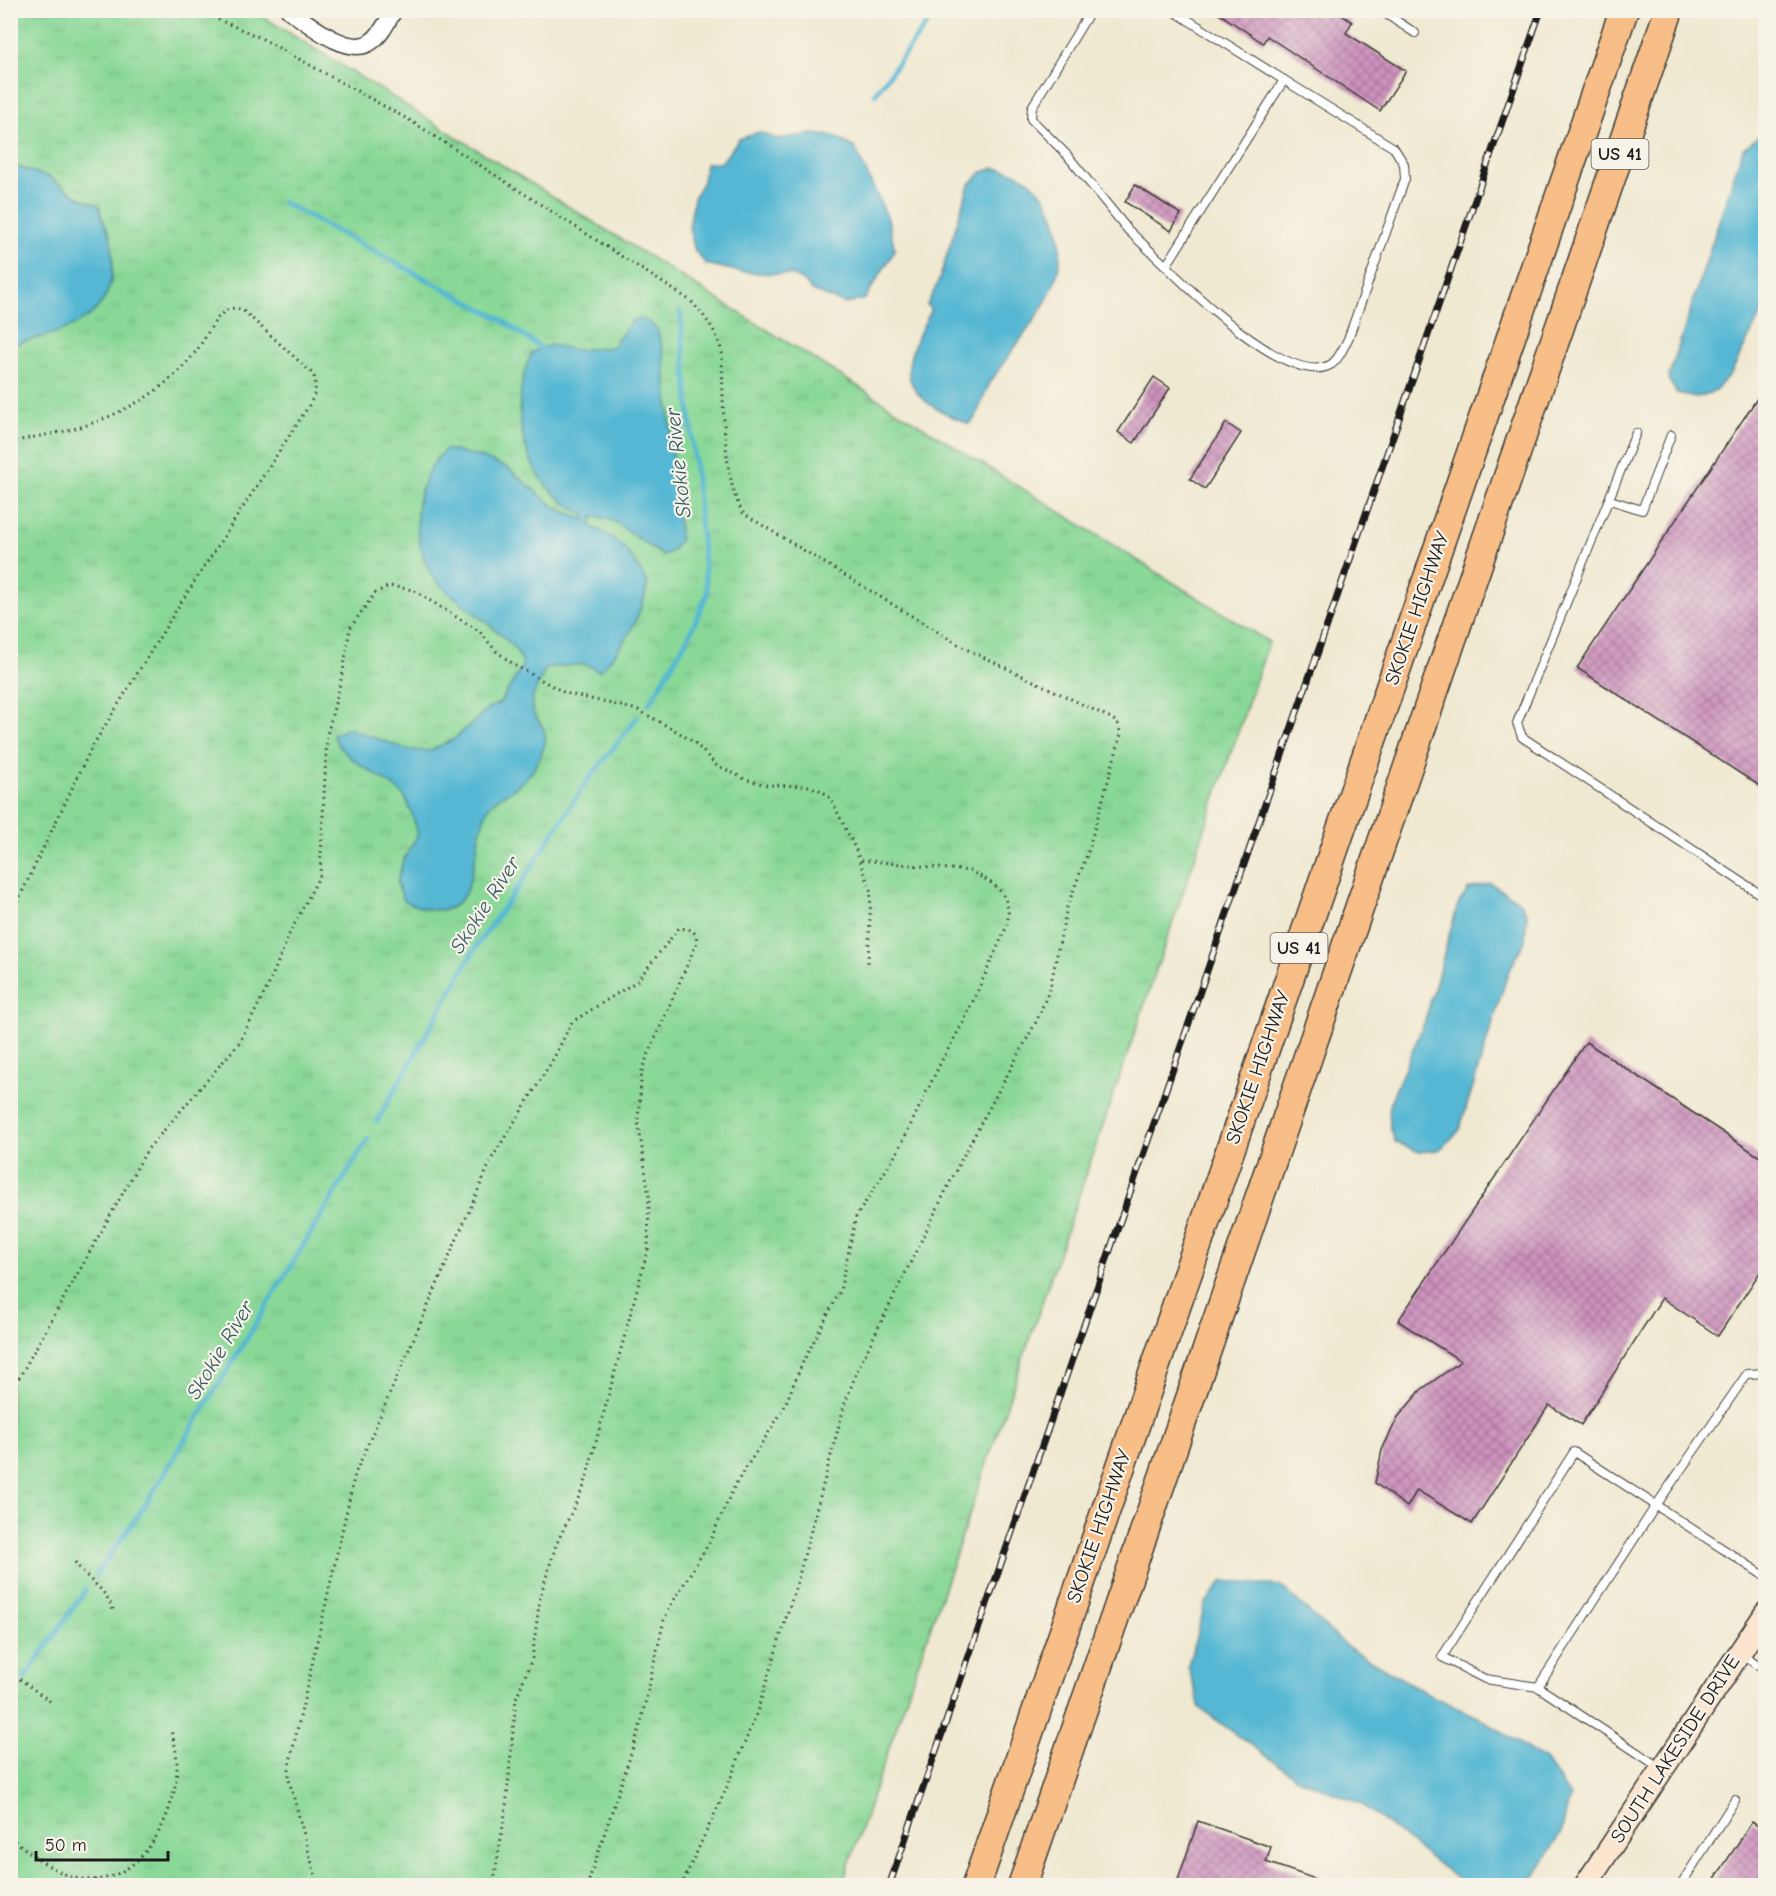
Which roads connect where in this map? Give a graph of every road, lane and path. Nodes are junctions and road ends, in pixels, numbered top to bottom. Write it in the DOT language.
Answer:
graph roads {
  1 [pos="196,10"];
  2 [pos="394,10"];
  3 [pos="1090,10"];
  4 [pos="1172,10"];
  5 [pos="1380,10"];
  6 [pos="1624,10"];
  7 [pos="1669,10"];
  8 [pos="295,14"];
  9 [pos="1415,33"];
  10 [pos="1284,80"];
  11 [pos="1166,266"];
  12 [pos="1636,433"];
  13 [pos="1671,435"];
  14 [pos="10,443"];
  15 [pos="1610,500"];
  16 [pos="860,860"];
  17 [pos="1766,898"];
  18 [pos="10,917"];
  19 [pos="868,963"];
  20 [pos="1766,1373"];
  21 [pos="10,1394"];
  22 [pos="1655,1507"];
  23 [pos="75,1562"];
  24 [pos="1766,1577"];
  25 [pos="114,1612"];
  26 [pos="1766,1613"];
  27 [pos="1739,1652"];
  28 [pos="1766,1670"];
  29 [pos="10,1672"];
  30 [pos="1538,1688"];
  31 [pos="51,1702"];
  32 [pos="171,1731"];
  33 [pos="1662,1769"];
  34 [pos="1735,1800"];
  35 [pos="10,1838"];
  36 [pos="10,1876"];
  37 [pos="93,1880"];
  38 [pos="15,1886"];
  39 [pos="110,1886"];
  40 [pos="318,1886"];
  41 [pos="493,1886"];
  42 [pos="587,1886"];
  43 [pos="681,1886"];
  44 [pos="976,1886"];
  45 [pos="1022,1886"];
  46 [pos="1585,1886"];
  47 [pos="1680,1886"];
  1 -- 43 [label="path"];
  2 -- 8 [label="street"];
  3 -- 11 [label="lane"];
  4 -- 10 [label="lane"];
  5 -- 9 [label="lane"];
  6 -- 44 [label="highway, SKOKIE HIGHWAY / US 41"];
  7 -- 45 [label="highway, US 41"];
  10 -- 11 [label="lane"];
  10 -- 11 [label="lane"];
  12 -- 15 [label="lane"];
  13 -- 15 [label="lane"];
  14 -- 18 [label="path"];
  15 -- 17 [label="lane"];
  16 -- 19 [label="path"];
  16 -- 21 [label="path"];
  16 -- 42 [label="path"];
  20 -- 22 [label="lane"];
  22 -- 24 [label="lane"];
  22 -- 30 [label="lane"];
  22 -- 30 [label="lane"];
  23 -- 25 [label="path"];
  26 -- 27 [label="street, SOUTH LAKESIDE DRIVE"];
  27 -- 28 [label="lane"];
  27 -- 33 [label="street, SOUTH LAKESIDE DRIVE"];
  29 -- 31 [label="path"];
  30 -- 33 [label="lane"];
  32 -- 37 [label="path"];
  33 -- 46 [label="street, SOUTH LAKESIDE DRIVE"];
  34 -- 47 [label="lane"];
  35 -- 37 [label="path"];
  36 -- 38 [label="path"];
  37 -- 39 [label="path"];
  40 -- 41 [label="path"];
}
